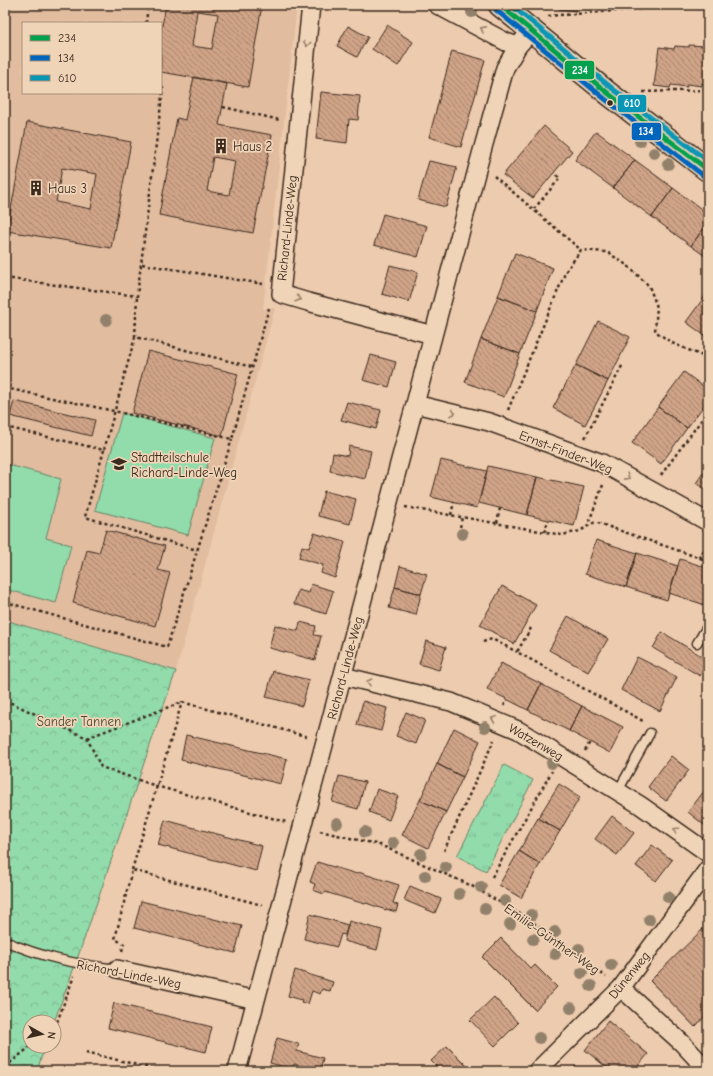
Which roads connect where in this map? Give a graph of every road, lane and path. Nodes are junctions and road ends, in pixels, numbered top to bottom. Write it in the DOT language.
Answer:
graph roads {
  1 [pos="148,5"];
  2 [pos="311,5"];
  3 [pos="437,5"];
  4 [pos="500,5"];
  5 [pos="667,7"];
  6 [pos="146,22"];
  7 [pos="522,32"];
  8 [pos="162,88"];
  9 [pos="708,90"];
  10 [pos="642,92"];
  11 [pos="222,107"];
  12 [pos="299,122"];
  13 [pos="478,162"];
  14 [pos="708,170"];
  15 [pos="554,173"];
  16 [pos="534,210"];
  17 [pos="580,250"];
  18 [pos="142,264"];
  19 [pos="5,278"];
  20 [pos="267,284"];
  21 [pos="137,296"];
  22 [pos="269,308"];
  23 [pos="433,335"];
  24 [pos="135,337"];
  25 [pos="708,356"];
  26 [pos="623,364"];
  27 [pos="252,367"];
  28 [pos="6,388"];
  29 [pos="5,394"];
  30 [pos="416,404"];
  31 [pos="114,411"];
  32 [pos="708,411"];
  33 [pos="501,426"];
  34 [pos="5,427"];
  35 [pos="232,439"];
  36 [pos="104,450"];
  37 [pos="577,454"];
  38 [pos="610,468"];
  39 [pos="650,490"];
  40 [pos="454,502"];
  41 [pos="389,504"];
  42 [pos="500,508"];
  43 [pos="451,515"];
  44 [pos="462,517"];
  45 [pos="548,520"];
  46 [pos="708,522"];
  47 [pos="497,523"];
  48 [pos="587,527"];
  49 [pos="545,532"];
  50 [pos="458,533"];
  51 [pos="708,540"];
  52 [pos="197,550"];
  53 [pos="700,558"];
  54 [pos="708,561"];
  55 [pos="5,602"];
  56 [pos="708,625"];
  57 [pos="531,628"];
  58 [pos="483,642"];
  59 [pos="697,643"];
  60 [pos="518,652"];
  61 [pos="343,676"];
  62 [pos="5,700"];
  63 [pos="182,702"];
  64 [pos="502,723"];
  65 [pos="650,733"];
  66 [pos="87,738"];
  67 [pos="325,742"];
  68 [pos="561,756"];
  69 [pos="156,786"];
  70 [pos="618,791"];
  71 [pos="303,827"];
  72 [pos="444,851"];
  73 [pos="708,853"];
  74 [pos="708,869"];
  75 [pos="132,870"];
  76 [pos="492,877"];
  77 [pos="280,910"];
  78 [pos="5,941"];
  79 [pos="78,964"];
  80 [pos="117,969"];
  81 [pos="621,988"];
  82 [pos="256,1000"];
  83 [pos="60,1014"];
  84 [pos="86,1052"];
  85 [pos="22,1053"];
  86 [pos="5,1067"];
  87 [pos="161,1071"];
  88 [pos="237,1071"];
  89 [pos="537,1071"];
  90 [pos="708,1071"];
  1 -- 6 [label="path"];
  2 -- 12 [label="street, Richard-Linde-Weg, one-way"];
  7 -- 3 [label="street, one-way"];
  4 -- 7 [label="street"];
  5 -- 7 [label="path"];
  7 -- 13 [label="street, Richard-Linde-Weg"];
  7 -- 14 [label="street"];
  8 -- 18 [label="path"];
  9 -- 10 [label="path"];
  11 -- 12 [label="path"];
  12 -- 23 [label="street, Richard-Linde-Weg, one-way"];
  13 -- 16 [label="path"];
  13 -- 23 [label="street, Richard-Linde-Weg"];
  15 -- 16 [label="path"];
  16 -- 17 [label="path"];
  17 -- 25 [label="path"];
  17 -- 33 [label="path"];
  18 -- 20 [label="path"];
  18 -- 21 [label="path"];
  19 -- 21 [label="path"];
  21 -- 24 [label="path"];
  22 -- 27 [label="path"];
  23 -- 30 [label="street, Richard-Linde-Weg"];
  24 -- 27 [label="path"];
  24 -- 31 [label="path"];
  26 -- 37 [label="path"];
  27 -- 35 [label="path"];
  28 -- 29 [label="path"];
  28 -- 31 [label="path"];
  30 -- 33 [label="street, Ernst-Finder-Weg, one-way"];
  30 -- 41 [label="street, Richard-Linde-Weg"];
  31 -- 35 [label="path"];
  31 -- 36 [label="path"];
  32 -- 39 [label="path"];
  33 -- 37 [label="street, Ernst-Finder-Weg"];
  34 -- 36 [label="path"];
  35 -- 52 [label="path"];
  36 -- 52 [label="path"];
  37 -- 38 [label="street, Ernst-Finder-Weg"];
  38 -- 39 [label="street, Ernst-Finder-Weg, one-way"];
  38 -- 48 [label="path"];
  39 -- 46 [label="street, Ernst-Finder-Weg"];
  40 -- 43 [label="path"];
  41 -- 43 [label="path"];
  41 -- 61 [label="street, Richard-Linde-Weg"];
  42 -- 47 [label="path"];
  43 -- 44 [label="path"];
  44 -- 47 [label="path"];
  44 -- 50 [label="path"];
  45 -- 49 [label="path"];
  47 -- 49 [label="path"];
  48 -- 49 [label="path"];
  48 -- 53 [label="path"];
  51 -- 53 [label="path"];
  52 -- 55 [label="path"];
  53 -- 54 [label="path"];
  56 -- 59 [label="lane"];
  57 -- 60 [label="path"];
  58 -- 60 [label="path"];
  60 -- 65 [label="path"];
  64 -- 61 [label="street, Watzenweg, one-way"];
  61 -- 67 [label="street, Richard-Linde-Weg"];
  62 -- 66 [label="path"];
  63 -- 66 [label="path"];
  63 -- 67 [label="path"];
  63 -- 69 [label="path"];
  64 -- 68 [label="street, Watzenweg"];
  64 -- 72 [label="path"];
  65 -- 70 [label="lane"];
  66 -- 69 [label="path, Emilie-Günther-Weg"];
  67 -- 71 [label="street, Richard-Linde-Weg"];
  68 -- 70 [label="street, Watzenweg"];
  68 -- 76 [label="path"];
  69 -- 71 [label="path, Emilie-Günther-Weg"];
  69 -- 75 [label="path"];
  73 -- 70 [label="street, Watzenweg, one-way"];
  71 -- 77 [label="street, Richard-Linde-Weg"];
  71 -- 81 [label="path, Emilie-Günther-Weg"];
  74 -- 81 [label="street, Dünenweg"];
  75 -- 77 [label="path"];
  75 -- 80 [label="path"];
  77 -- 82 [label="street, Richard-Linde-Weg"];
  78 -- 79 [label="lane, Richard-Linde-Weg"];
  79 -- 80 [label="lane, Richard-Linde-Weg"];
  79 -- 83 [label="path"];
  80 -- 82 [label="street, Richard-Linde-Weg"];
  81 -- 89 [label="street, Dünenweg"];
  81 -- 90 [label="street"];
  82 -- 88 [label="street, Richard-Linde-Weg"];
  84 -- 87 [label="path"];
  85 -- 86 [label="path"];
}
